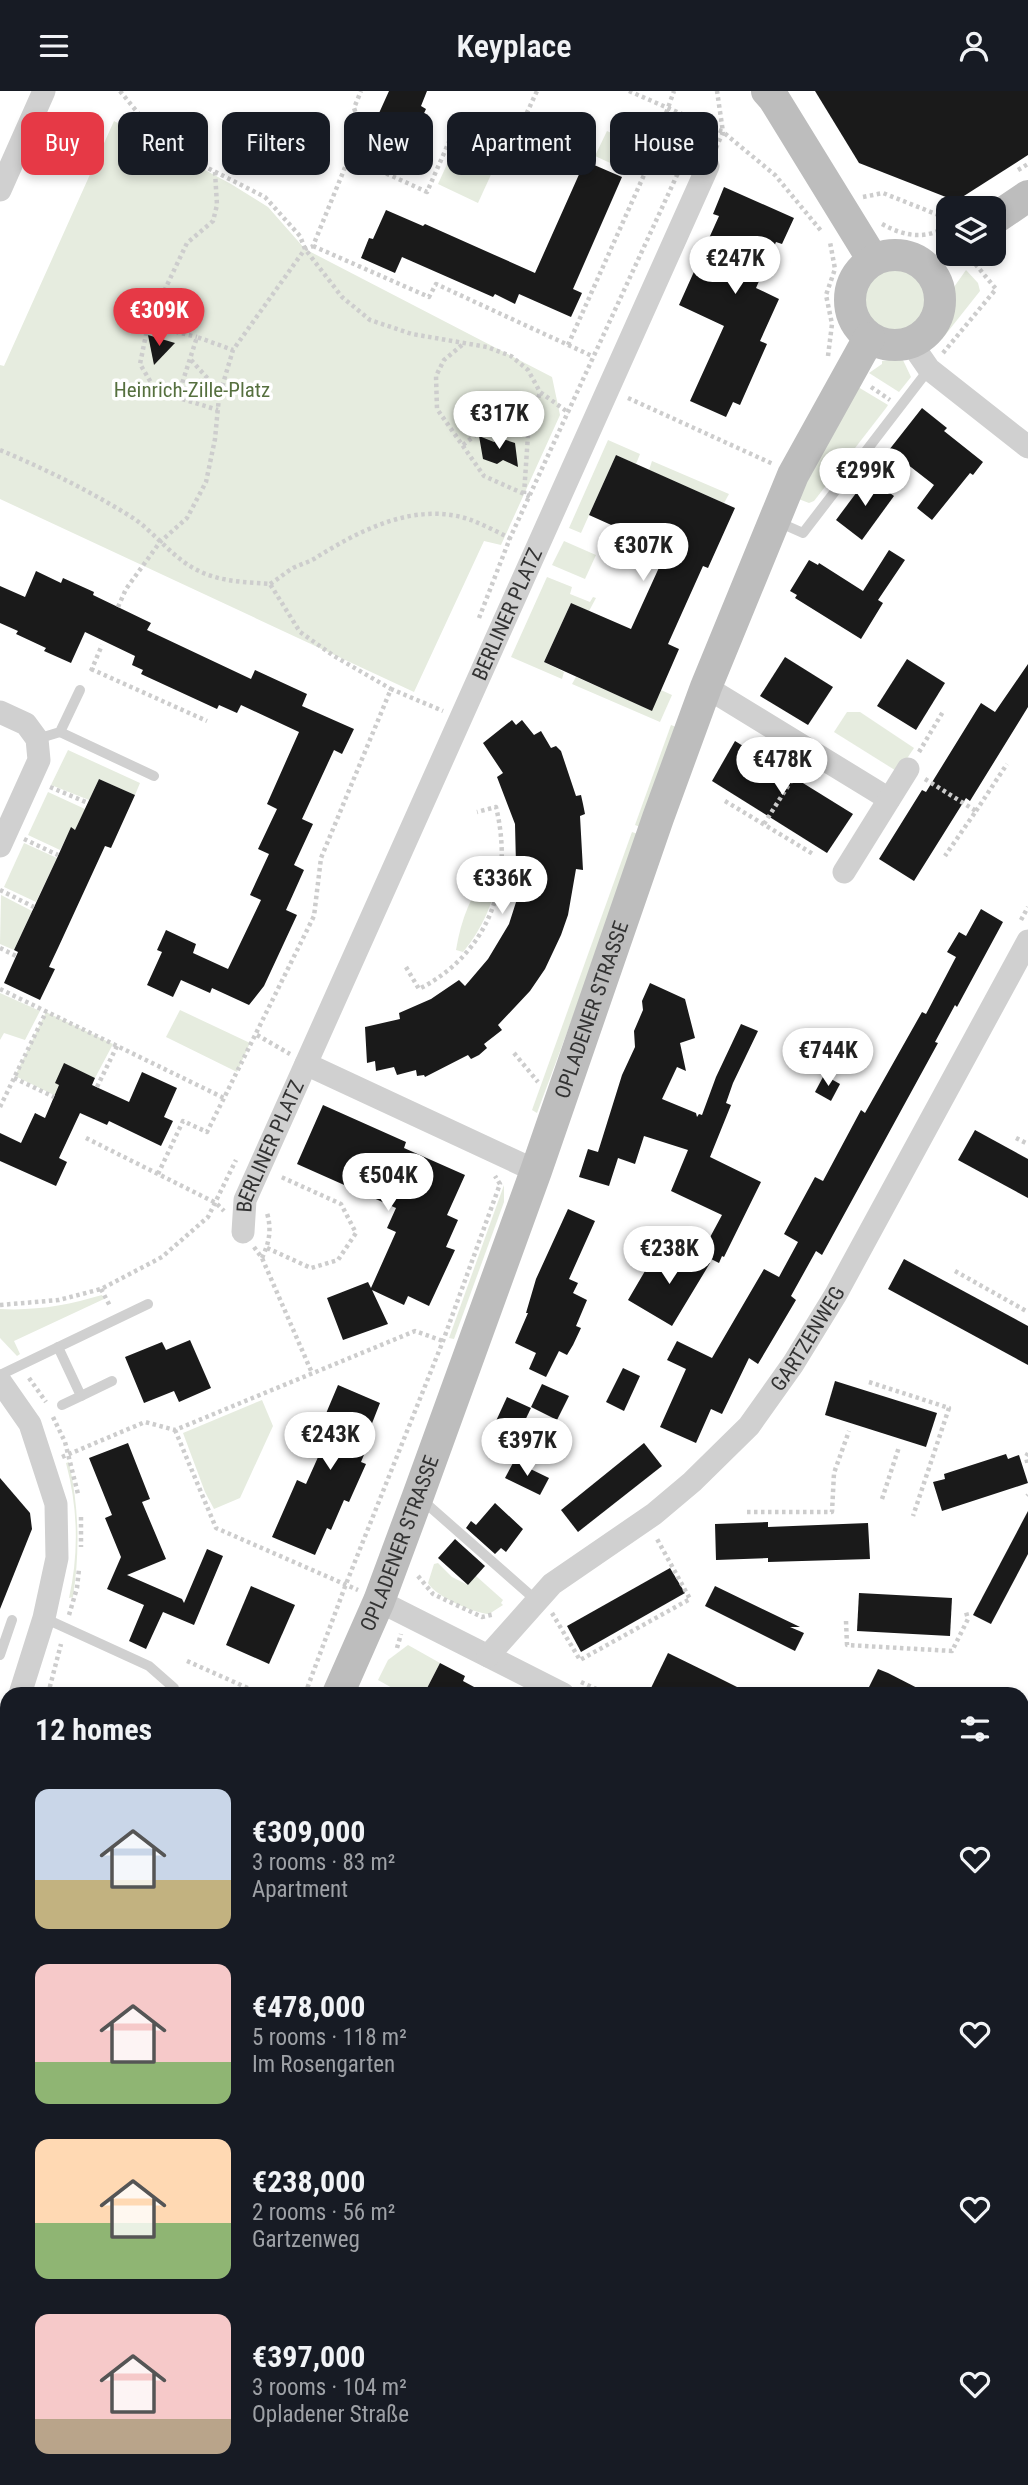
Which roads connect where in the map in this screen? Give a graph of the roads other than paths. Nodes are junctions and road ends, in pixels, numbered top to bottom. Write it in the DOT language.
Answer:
graph roads {
  1 [pos="44,91"];
  2 [pos="771,94"];
  3 [pos="704,175"];
  4 [pos="0,191"];
  5 [pos="1028,197"];
  6 [pos="1006,211"];
  7 [pos="936,249"];
  8 [pos="873,260"];
  9 [pos="942,266"];
  10 [pos="869,338"];
  11 [pos="911,343"];
  12 [pos="929,369"];
  13 [pos="1028,447"];
  14 [pos="774,520"];
  15 [pos="706,687"];
  16 [pos="80,690"];
  17 [pos="0,712"];
  18 [pos="60,732"];
  19 [pos="37,739"];
  20 [pos="908,769"];
  21 [pos="154,776"];
  22 [pos="889,799"];
  23 [pos="0,846"];
  24 [pos="844,872"];
  25 [pos="1022,934"];
  26 [pos="306,1064"];
  27 [pos="536,1171"];
  28 [pos="243,1233"];
  29 [pos="148,1304"];
  30 [pos="58,1347"];
  31 [pos="0,1375"];
  32 [pos="0,1381"];
  33 [pos="112,1381"];
  34 [pos="81,1395"];
  35 [pos="62,1405"];
  36 [pos="418,1496"];
  37 [pos="379,1601"];
  38 [pos="537,1601"];
  39 [pos="44,1618"];
  40 [pos="12,1620"];
  41 [pos="0,1655"];
  42 [pos="488,1656"];
  43 [pos="22,1687"];
  44 [pos="173,1687"];
  45 [pos="341,1687"];
  46 [pos="549,1687"];
  1 -- 4 [label="street"];
  2 -- 8 [label="street"];
  3 -- 26 [label="street, BERLINER PLATZ"];
  5 -- 6 [label="street"];
  7 -- 8 [label="street"];
  8 -- 10 [label="street"];
  9 -- 11 [label="street"];
  10 -- 11 [label="street"];
  10 -- 14 [label="street, OPLADENER STRASSE"];
  11 -- 12 [label="street"];
  12 -- 13 [label="street"];
  12 -- 14 [label="lane"];
  14 -- 15 [label="street, OPLADENER STRASSE"];
  15 -- 22 [label="street"];
  15 -- 27 [label="street, OPLADENER STRASSE"];
  16 -- 18 [label="lane"];
  17 -- 19 [label="street"];
  18 -- 19 [label="lane"];
  18 -- 21 [label="lane"];
  19 -- 23 [label="street"];
  20 -- 22 [label="street"];
  22 -- 24 [label="street"];
  25 -- 38 [label="street, GARTZENWEG"];
  26 -- 27 [label="street, BERLINER PLATZ"];
  26 -- 28 [label="street, BERLINER PLATZ"];
  27 -- 36 [label="street, OPLADENER STRASSE"];
  29 -- 30 [label="lane"];
  30 -- 31 [label="lane"];
  30 -- 34 [label="lane"];
  32 -- 39 [label="street"];
  33 -- 34 [label="lane"];
  34 -- 35 [label="lane"];
  36 -- 37 [label="street, OPLADENER STRASSE"];
  36 -- 38 [label="lane"];
  37 -- 42 [label="street"];
  37 -- 45 [label="street, OPLADENER STRASSE"];
  38 -- 42 [label="street, GARTZENWEG"];
  39 -- 43 [label="street"];
  39 -- 44 [label="lane"];
  40 -- 41 [label="lane"];
  42 -- 46 [label="street"];
}
